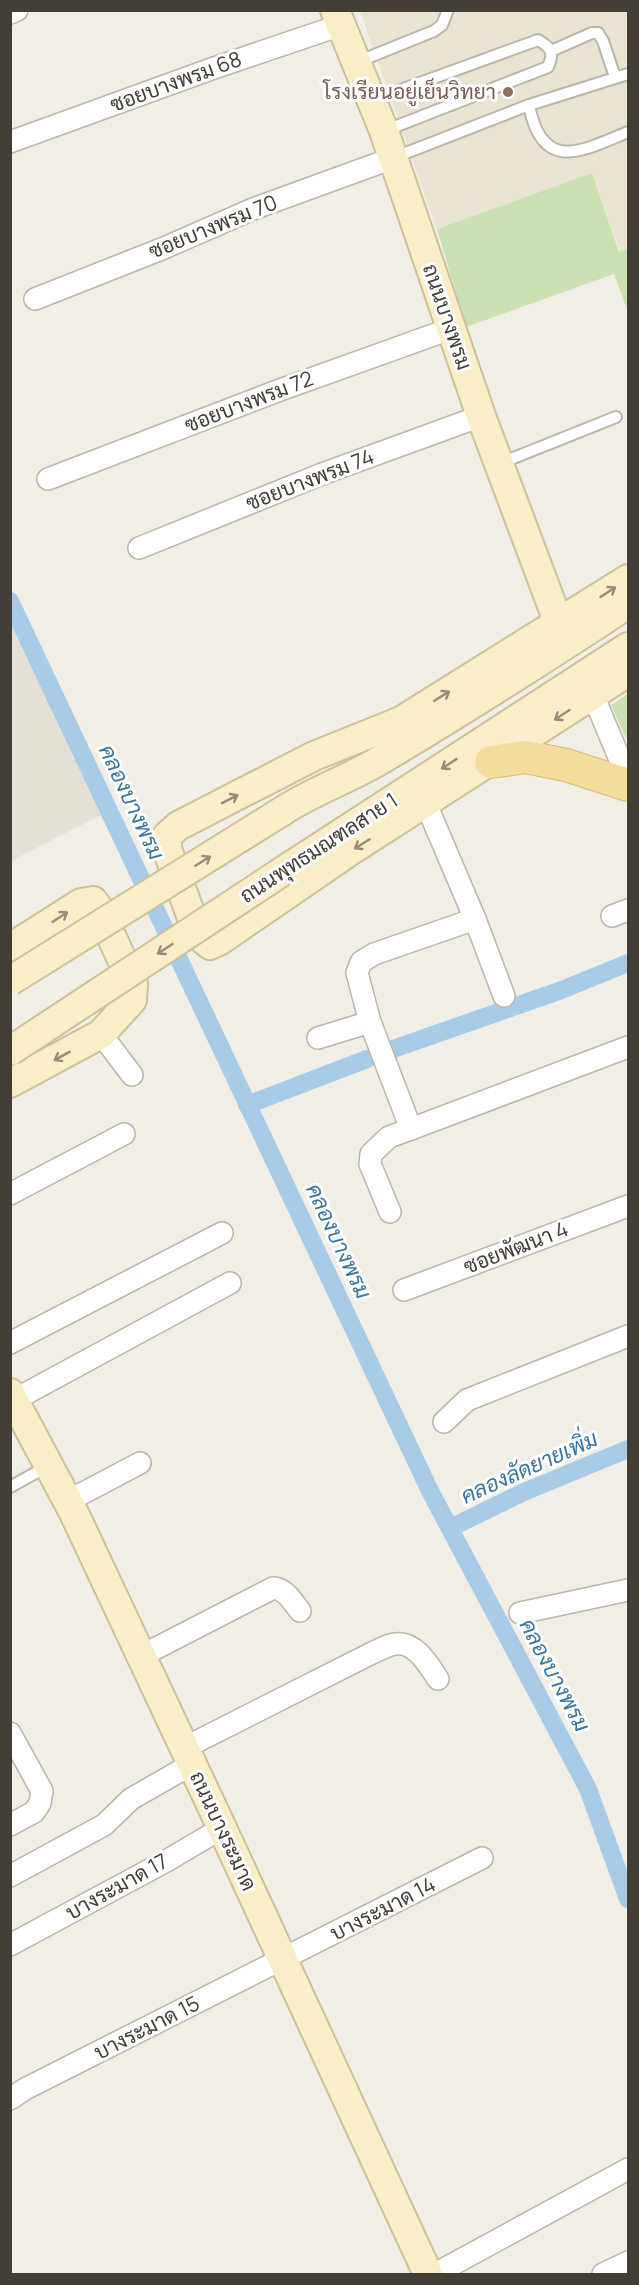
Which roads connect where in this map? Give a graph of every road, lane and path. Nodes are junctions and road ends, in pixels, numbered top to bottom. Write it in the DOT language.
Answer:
graph roads {
  1 [pos="17,10"];
  2 [pos="448,10"];
  3 [pos="10,13"];
  4 [pos="338,18"];
  5 [pos="551,51"];
  6 [pos="356,62"];
  7 [pos="628,74"];
  8 [pos="615,77"];
  9 [pos="372,101"];
  10 [pos="529,105"];
  11 [pos="384,131"];
  12 [pos="628,132"];
  13 [pos="10,142"];
  14 [pos="393,158"];
  15 [pos="35,299"];
  16 [pos="450,329"];
  17 [pos="481,416"];
  18 [pos="616,417"];
  19 [pos="498,464"];
  20 [pos="48,479"];
  21 [pos="139,548"];
  22 [pos="628,579"];
  23 [pos="628,604"];
  24 [pos="559,624"];
  25 [pos="628,647"];
  26 [pos="628,672"];
  27 [pos="593,695"];
  28 [pos="400,722"];
  29 [pos="490,762"];
  30 [pos="628,779"];
  31 [pos="628,785"];
  32 [pos="453,786"];
  33 [pos="426,804"];
  34 [pos="292,805"];
  35 [pos="375,812"];
  36 [pos="475,919"];
  37 [pos="10,948"];
  38 [pos="10,981"];
  39 [pos="504,996"];
  40 [pos="370,1022"];
  41 [pos="101,1034"];
  42 [pos="318,1038"];
  43 [pos="628,1047"];
  44 [pos="10,1051"];
  45 [pos="132,1075"];
  46 [pos="10,1083"];
  47 [pos="411,1129"];
  48 [pos="124,1134"];
  49 [pos="10,1194"];
  50 [pos="628,1206"];
  51 [pos="390,1212"];
  52 [pos="222,1233"];
  53 [pos="230,1283"];
  54 [pos="404,1290"];
  55 [pos="628,1336"];
  56 [pos="10,1343"];
  57 [pos="12,1396"];
  58 [pos="444,1422"];
  59 [pos="140,1463"];
  60 [pos="49,1466"];
  61 [pos="10,1487"];
  62 [pos="68,1501"];
  63 [pos="628,1590"];
  64 [pos="300,1611"];
  65 [pos="520,1613"];
  66 [pos="141,1656"];
  67 [pos="438,1678"];
  68 [pos="10,1733"];
  69 [pos="188,1756"];
  70 [pos="10,1825"];
  71 [pos="222,1828"];
  72 [pos="482,1858"];
  73 [pos="10,1876"];
  74 [pos="10,1945"];
  75 [pos="283,1960"];
  76 [pos="10,2099"];
  77 [pos="628,2169"];
  78 [pos="628,2262"];
  79 [pos="428,2274"];
  80 [pos="435,2274"];
  81 [pos="603,2274"];
  1 -- 3 [label="street"];
  2 -- 6 [label="lane"];
  4 -- 6 [label="main road, ถนนบางพรม"];
  4 -- 13 [label="street, ซอยบางพรม 68"];
  5 -- 8 [label="lane"];
  5 -- 9 [label="lane"];
  5 -- 11 [label="lane"];
  6 -- 9 [label="main road, ถนนบางพรม"];
  7 -- 8 [label="lane"];
  8 -- 10 [label="lane"];
  9 -- 11 [label="main road, ถนนบางพรม"];
  10 -- 12 [label="lane"];
  10 -- 14 [label="lane"];
  11 -- 14 [label="main road, ถนนบางพรม"];
  14 -- 15 [label="street, ซอยบางพรม 70"];
  14 -- 16 [label="main road, ถนนบางพรม"];
  16 -- 17 [label="main road, ถนนบางพรม"];
  16 -- 20 [label="street, ซอยบางพรม 72"];
  17 -- 19 [label="main road, ถนนบางพรม"];
  17 -- 21 [label="street, ซอยบางพรม 74"];
  18 -- 19 [label="lane"];
  19 -- 24 [label="main road, ถนนบางพรม"];
  24 -- 22 [label="main road, one-way"];
  23 -- 34 [label="main road, ถนนพุทธมณฑลสาย 1"];
  28 -- 24 [label="main road, one-way"];
  25 -- 35 [label="main road, ถนนพุทธมณฑลสาย 1, one-way"];
  26 -- 27 [label="main road"];
  27 -- 29 [label="main road, one-way"];
  27 -- 30 [label="street"];
  33 -- 28 [label="main road, one-way"];
  28 -- 34 [label="main road"];
  29 -- 31 [label="main road"];
  29 -- 32 [label="main road"];
  32 -- 33 [label="main road"];
  32 -- 35 [label="main road"];
  33 -- 36 [label="street"];
  38 -- 34 [label="main road, ถนนพุทธมณฑลสาย 1, one-way, bridge"];
  35 -- 44 [label="main road, ถนนพุทธมณฑลสาย 1, one-way, bridge"];
  36 -- 39 [label="street"];
  36 -- 40 [label="street"];
  37 -- 41 [label="main road, one-way"];
  40 -- 42 [label="street"];
  40 -- 47 [label="street"];
  41 -- 45 [label="street"];
  41 -- 46 [label="main road, one-way"];
  43 -- 47 [label="street"];
  47 -- 51 [label="street"];
  48 -- 49 [label="street"];
  50 -- 54 [label="street, ซอยพัฒนา 4"];
  52 -- 56 [label="street"];
  53 -- 57 [label="street"];
  55 -- 58 [label="street"];
  57 -- 60 [label="main road, ถนนบางระมาด"];
  59 -- 62 [label="street"];
  60 -- 61 [label="lane"];
  60 -- 62 [label="main road, ถนนบางระมาด"];
  62 -- 66 [label="main road, ถนนบางระมาด"];
  63 -- 65 [label="street"];
  64 -- 66 [label="street"];
  66 -- 69 [label="main road, ถนนบางระมาด"];
  67 -- 69 [label="street"];
  68 -- 70 [label="street"];
  69 -- 71 [label="main road, ถนนบางระมาด"];
  69 -- 73 [label="street"];
  71 -- 74 [label="street, บางระมาด 17"];
  71 -- 75 [label="main road, ถนนบางระมาด"];
  72 -- 75 [label="street, บางระมาด 14"];
  75 -- 76 [label="street, บางระมาด 15"];
  75 -- 79 [label="main road, ถนนบางระมาด"];
  77 -- 80 [label="street"];
  78 -- 81 [label="street"];
}
